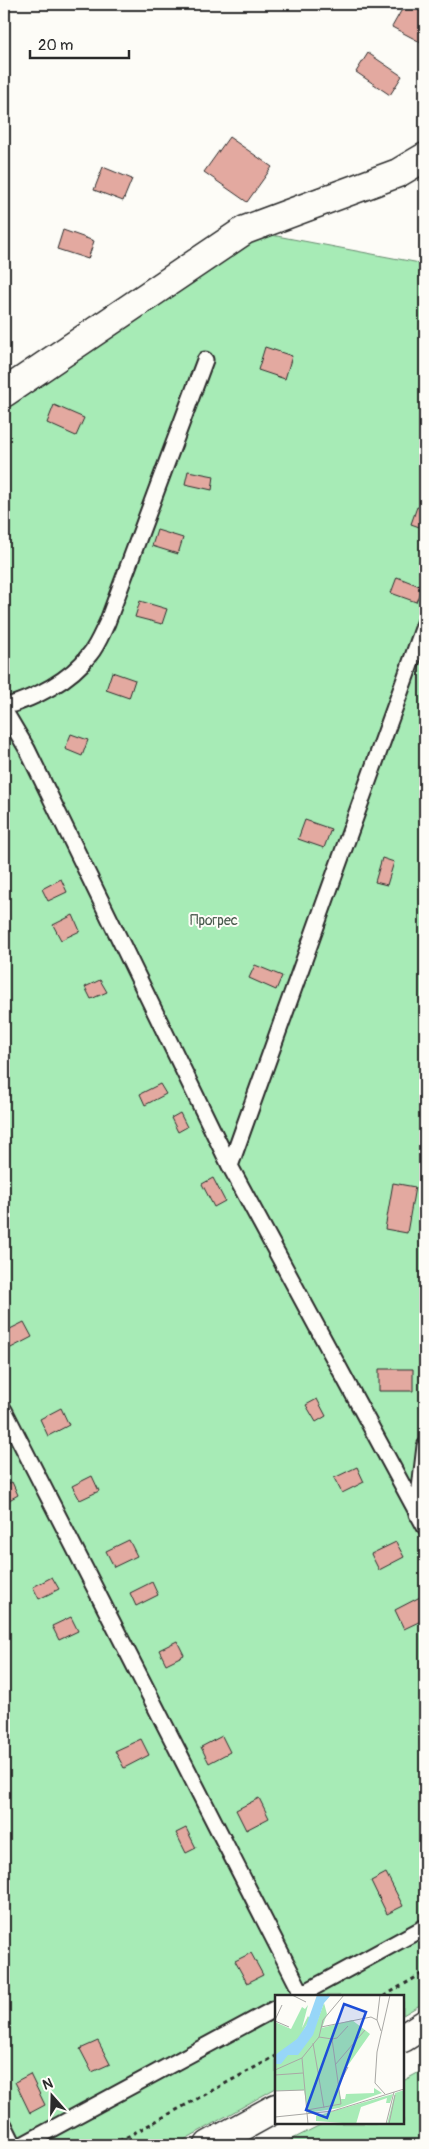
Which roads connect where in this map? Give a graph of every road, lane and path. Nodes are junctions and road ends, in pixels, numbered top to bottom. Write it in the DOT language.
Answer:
graph roads {
  1 [pos="425,157"];
  2 [pos="205,360"];
  3 [pos="4,393"];
  4 [pos="425,624"];
  5 [pos="4,708"];
  6 [pos="230,1166"];
  7 [pos="4,1410"];
  8 [pos="425,1446"];
  9 [pos="417,1514"];
  10 [pos="425,1527"];
  11 [pos="425,1927"];
  12 [pos="425,1972"];
  13 [pos="300,1995"];
  14 [pos="386,1995"];
  15 [pos="275,2009"];
  16 [pos="425,2024"];
  17 [pos="404,2037"];
  18 [pos="275,2057"];
  19 [pos="275,2109"];
  20 [pos="4,2125"];
  21 [pos="14,2145"];
  22 [pos="22,2145"];
  23 [pos="112,2145"];
  24 [pos="209,2145"];
  1 -- 3 [label="street"];
  2 -- 5 [label="lane"];
  4 -- 6 [label="lane"];
  5 -- 6 [label="lane"];
  6 -- 9 [label="lane"];
  7 -- 13 [label="lane"];
  8 -- 9 [label="lane"];
  9 -- 10 [label="lane"];
  11 -- 13 [label="lane"];
  12 -- 14 [label="path"];
  15 -- 22 [label="lane"];
  16 -- 17 [label="street"];
  18 -- 23 [label="path"];
  19 -- 24 [label="street"];
  20 -- 21 [label="lane"];
}
